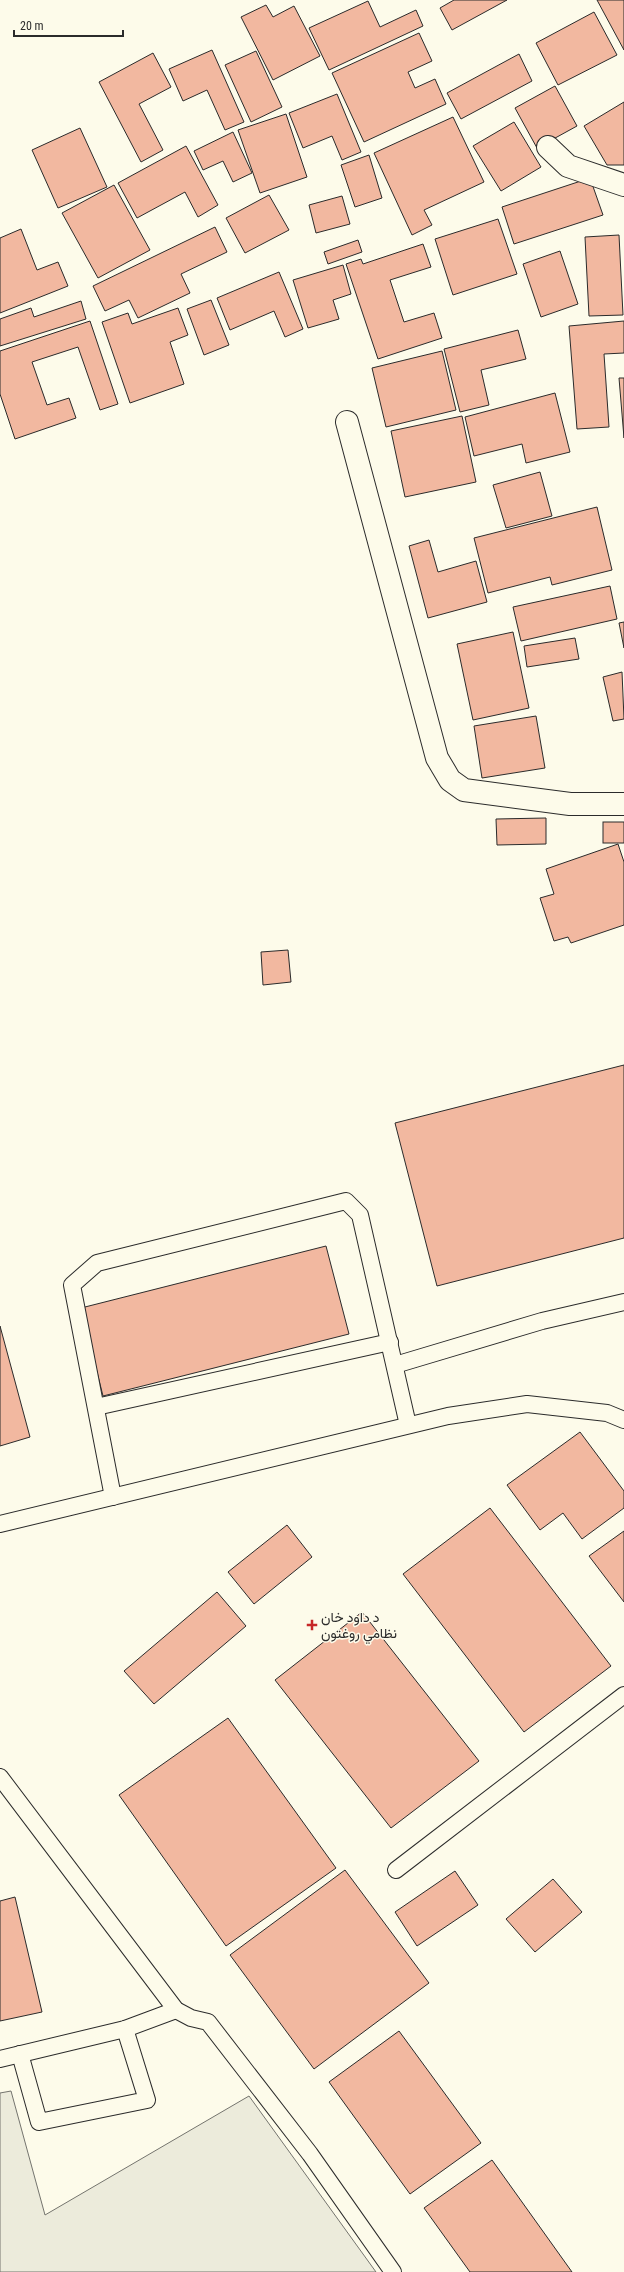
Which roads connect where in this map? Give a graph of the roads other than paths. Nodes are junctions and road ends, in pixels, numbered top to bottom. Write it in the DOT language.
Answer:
graph roads {
  1 [pos="548,146"];
  2 [pos="624,185"];
  3 [pos="347,422"];
  4 [pos="624,804"];
  5 [pos="624,1302"];
  6 [pos="390,1342"];
  7 [pos="395,1365"];
  8 [pos="96,1407"];
  9 [pos="624,1420"];
  10 [pos="408,1425"];
  11 [pos="113,1497"];
  12 [pos="0,1524"];
  13 [pos="624,1695"];
  14 [pos="0,1776"];
  15 [pos="396,1870"];
  16 [pos="176,2010"];
  17 [pos="125,2029"];
  18 [pos="20,2054"];
  19 [pos="0,2059"];
  20 [pos="393,2272"];
  1 -- 2 [label="street"];
  3 -- 4 [label="street"];
  5 -- 7 [label="lane"];
  6 -- 7 [label="lane"];
  6 -- 8 [label="lane"];
  6 -- 8 [label="lane"];
  7 -- 10 [label="lane"];
  8 -- 11 [label="lane"];
  9 -- 10 [label="lane"];
  10 -- 11 [label="lane"];
  11 -- 12 [label="lane"];
  13 -- 15 [label="lane"];
  14 -- 16 [label="lane"];
  16 -- 17 [label="lane"];
  16 -- 20 [label="lane"];
  17 -- 18 [label="lane"];
  17 -- 18 [label="lane"];
  18 -- 19 [label="lane"];
}
